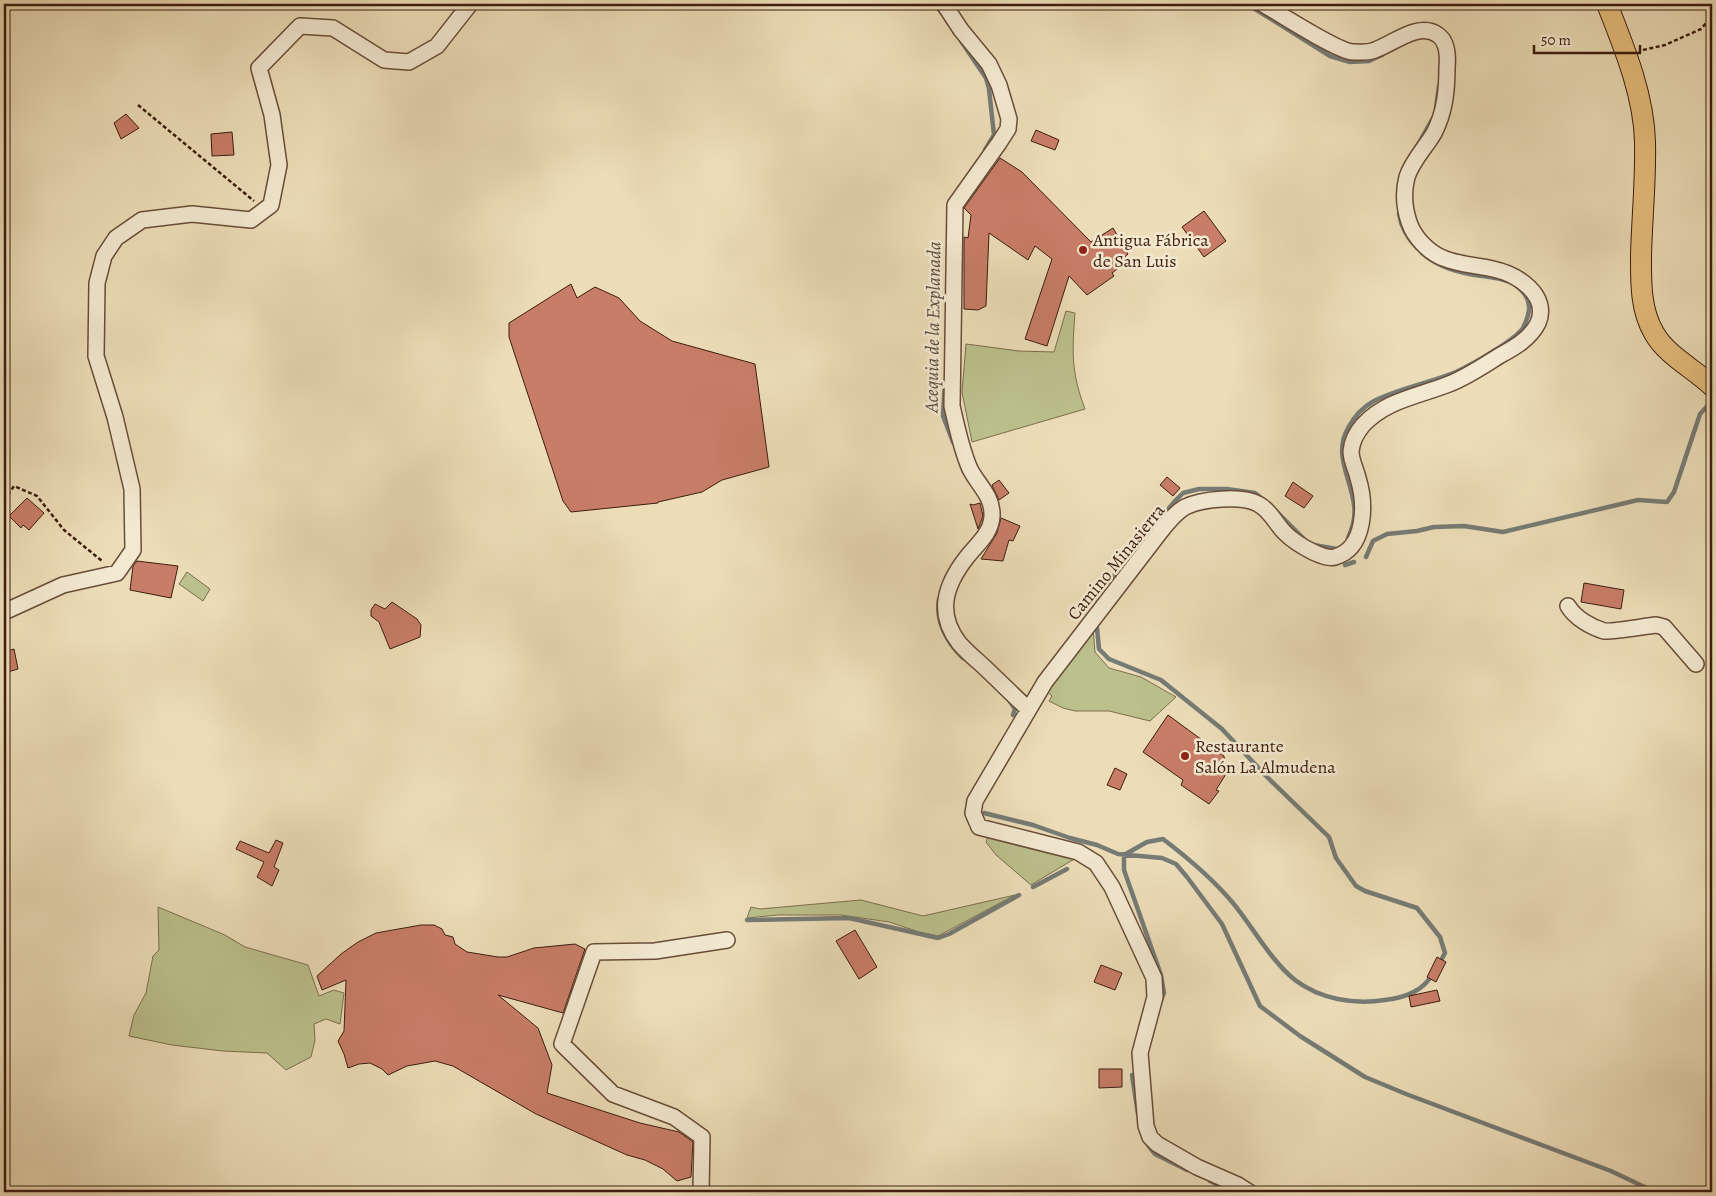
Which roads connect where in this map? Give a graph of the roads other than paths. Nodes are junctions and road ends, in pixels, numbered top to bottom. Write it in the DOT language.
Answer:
graph roads {
  1 [pos="470,4"];
  2 [pos="944,4"];
  3 [pos="1263,4"];
  4 [pos="1607,4"];
  5 [pos="1712,386"];
  6 [pos="1568,606"];
  7 [pos="4,612"];
  8 [pos="1696,664"];
  9 [pos="1028,709"];
  10 [pos="727,940"];
  11 [pos="701,1192"];
  12 [pos="1249,1192"];
  1 -- 7 [label="street"];
  2 -- 9 [label="street"];
  3 -- 9 [label="street, Camino Minasierra"];
  4 -- 5 [label="main road"];
  6 -- 8 [label="street"];
  9 -- 12 [label="street, Camino Minasierra"];
  10 -- 11 [label="street"];
}
